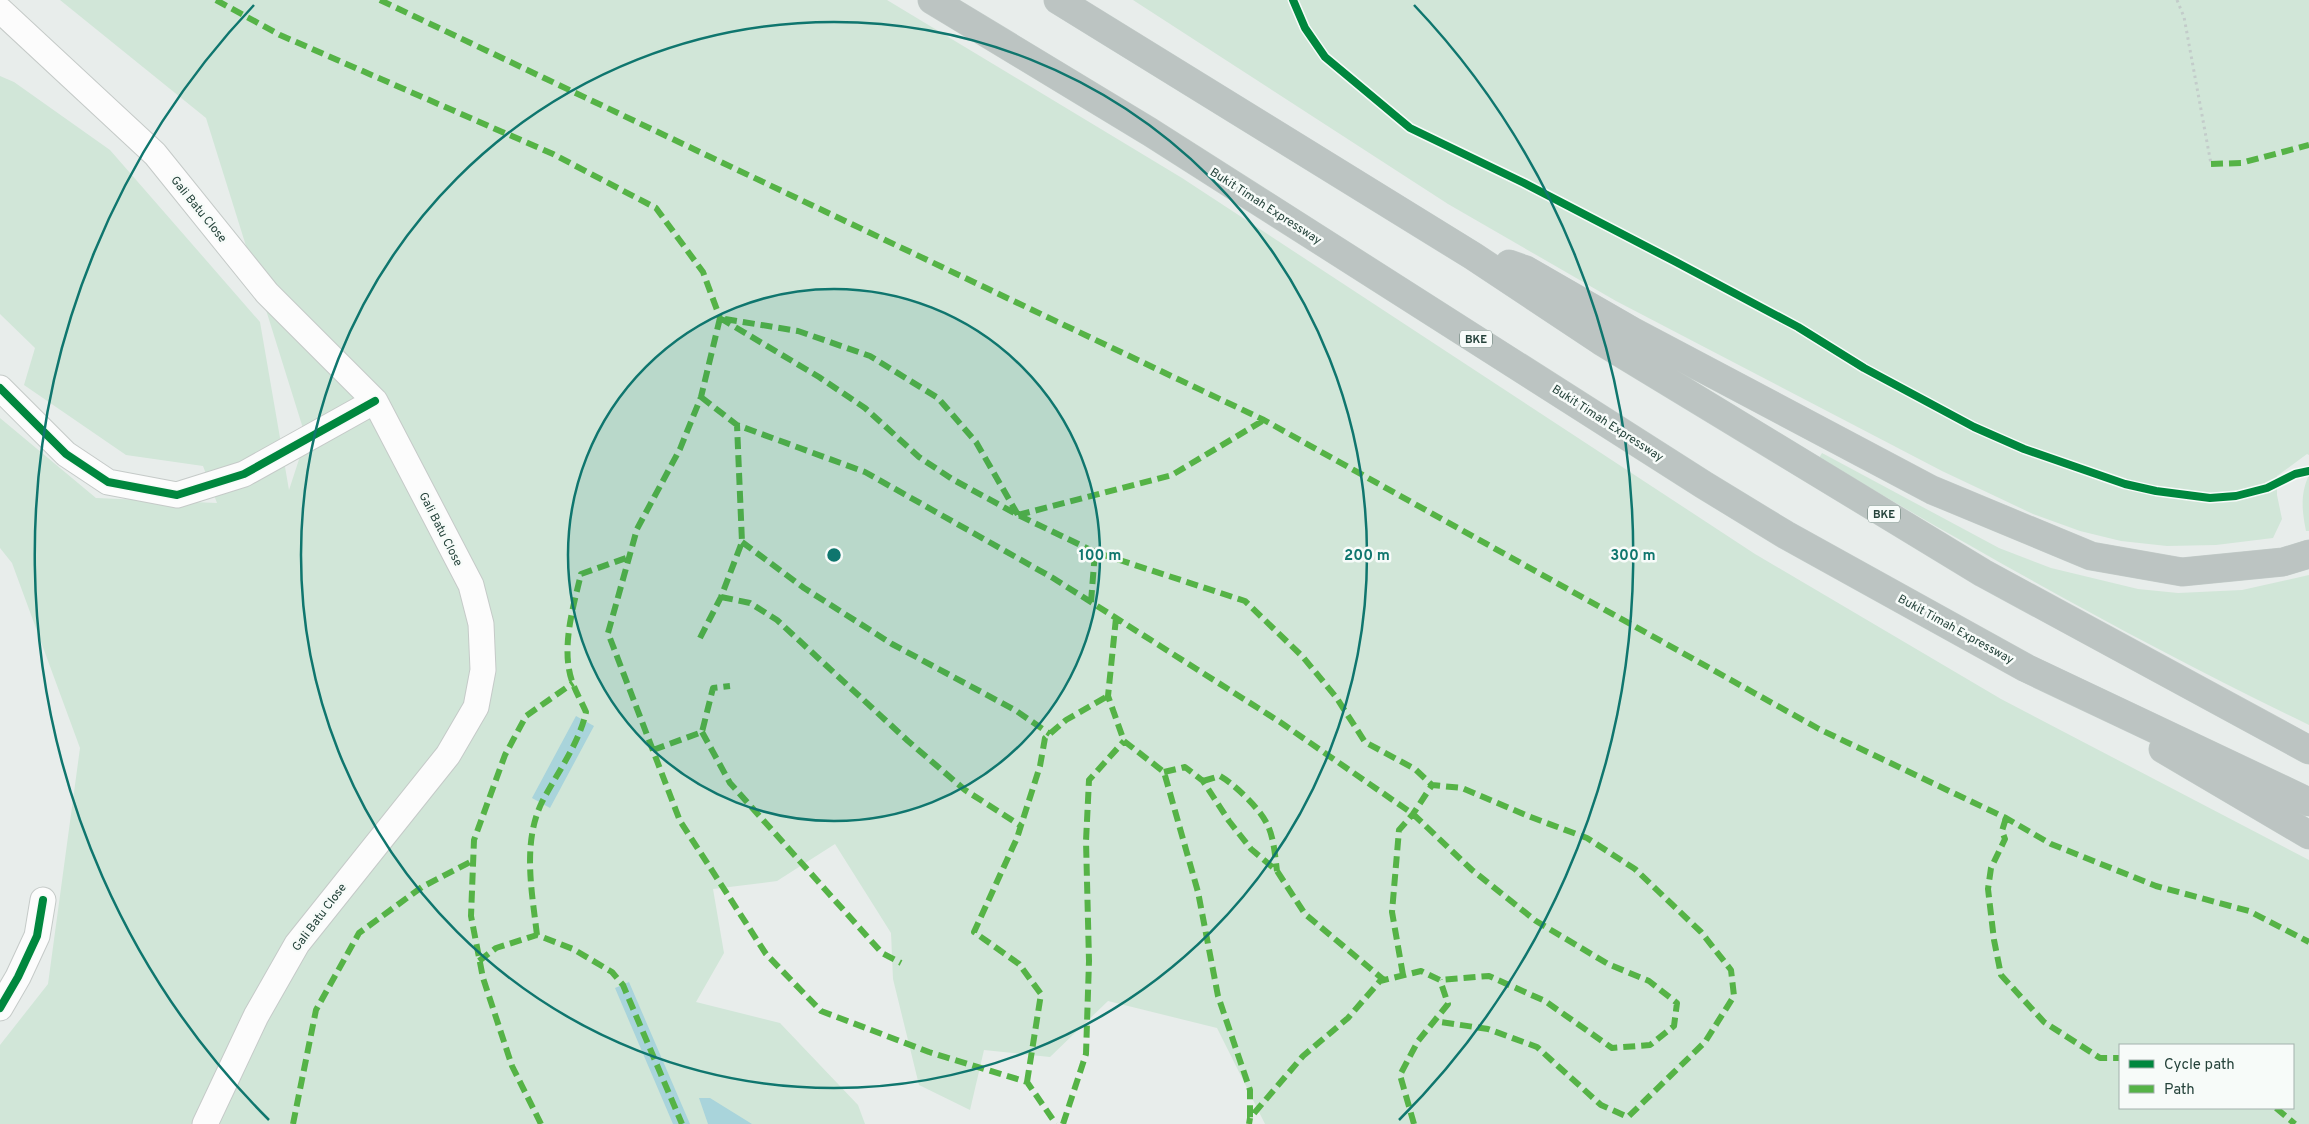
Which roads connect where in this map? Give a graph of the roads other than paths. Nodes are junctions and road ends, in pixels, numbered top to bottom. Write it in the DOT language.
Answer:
graph roads {
  1 [pos="932,0"];
  2 [pos="1058,0"];
  3 [pos="0,10"];
  4 [pos="1473,256"];
  5 [pos="0,388"];
  6 [pos="376,402"];
  7 [pos="2309,554"];
  8 [pos="2026,668"];
  9 [pos="2309,750"];
  10 [pos="2309,802"];
  11 [pos="2309,835"];
  12 [pos="43,900"];
  13 [pos="0,1008"];
  14 [pos="205,1124"];
  1 -- 8 [label="highway, Bukit Timah Expressway / BKE"];
  2 -- 4 [label="highway, BKE"];
  3 -- 6 [label="street, Gali Batu Close"];
  4 -- 7 [label="highway"];
  4 -- 9 [label="highway, BKE"];
  5 -- 6 [label="street"];
  6 -- 14 [label="street, Gali Batu Close"];
  8 -- 10 [label="highway, Bukit Timah Expressway / BKE"];
  8 -- 11 [label="highway"];
  12 -- 13 [label="street"];
}
